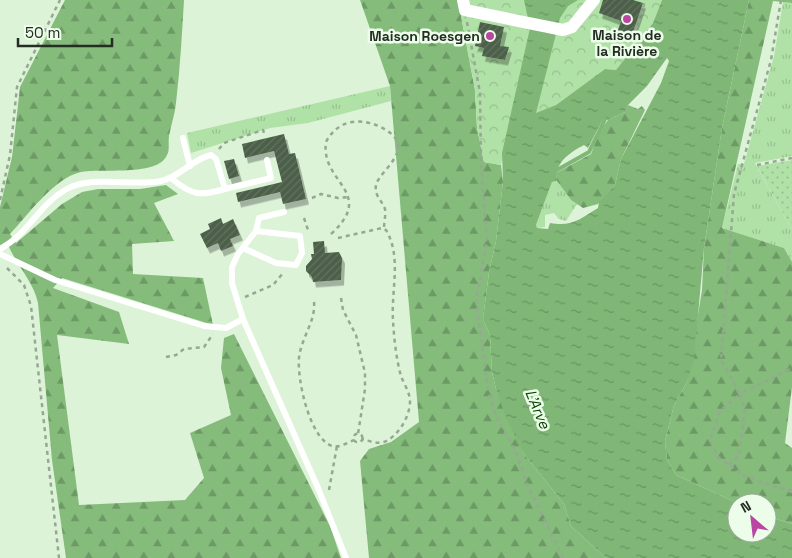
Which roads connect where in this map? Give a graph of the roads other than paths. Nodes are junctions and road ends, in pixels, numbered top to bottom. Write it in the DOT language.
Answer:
graph roads {
  1 [pos="594,0"];
  2 [pos="464,5"];
  3 [pos="183,138"];
  4 [pos="267,160"];
  5 [pos="190,166"];
  6 [pos="172,179"];
  7 [pos="226,189"];
  8 [pos="284,212"];
  9 [pos="256,231"];
  10 [pos="243,248"];
  11 [pos="0,249"];
  12 [pos="0,254"];
  13 [pos="243,319"];
  14 [pos="346,558"];
  1 -- 2 [label="street"];
  3 -- 5 [label="lane"];
  4 -- 7 [label="lane"];
  5 -- 6 [label="lane"];
  5 -- 7 [label="lane"];
  6 -- 7 [label="lane"];
  6 -- 11 [label="lane"];
  8 -- 9 [label="lane"];
  9 -- 10 [label="lane"];
  9 -- 10 [label="lane"];
  10 -- 13 [label="lane"];
  12 -- 13 [label="lane"];
  13 -- 14 [label="lane"];
}
